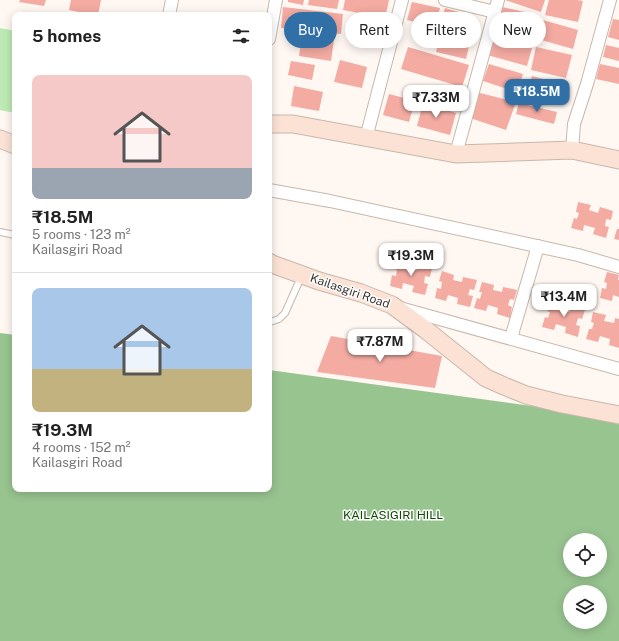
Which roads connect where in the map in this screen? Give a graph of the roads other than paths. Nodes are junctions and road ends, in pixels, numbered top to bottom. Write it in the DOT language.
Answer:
graph roads {
  1 [pos="172,0"];
  2 [pos="276,0"];
  3 [pos="402,0"];
  4 [pos="445,0"];
  5 [pos="610,0"];
  6 [pos="497,6"];
  7 [pos="170,12"];
  8 [pos="272,22"];
  9 [pos="272,124"];
  10 [pos="366,138"];
  11 [pos="0,139"];
  12 [pos="12,144"];
  13 [pos="572,150"];
  14 [pos="456,154"];
  15 [pos="619,160"];
  16 [pos="272,191"];
  17 [pos="0,232"];
  18 [pos="12,234"];
  19 [pos="538,246"];
  20 [pos="272,264"];
  21 [pos="619,267"];
  22 [pos="302,275"];
  23 [pos="392,305"];
  24 [pos="272,321"];
  25 [pos="511,338"];
  26 [pos="619,368"];
  27 [pos="619,415"];
  1 -- 7 [label="street"];
  2 -- 8 [label="street"];
  3 -- 10 [label="street"];
  4 -- 6 [label="street"];
  5 -- 13 [label="street"];
  6 -- 14 [label="street"];
  9 -- 10 [label="street"];
  10 -- 14 [label="street"];
  11 -- 12 [label="street"];
  13 -- 14 [label="street"];
  13 -- 15 [label="street"];
  16 -- 19 [label="street"];
  17 -- 18 [label="lane"];
  19 -- 21 [label="street"];
  19 -- 25 [label="street"];
  20 -- 22 [label="street, Kailasgiri Road"];
  22 -- 23 [label="street, Kailasgiri Road"];
  22 -- 24 [label="lane"];
  23 -- 25 [label="street"];
  23 -- 27 [label="street, Kailasgiri Road"];
  25 -- 26 [label="street"];
}
